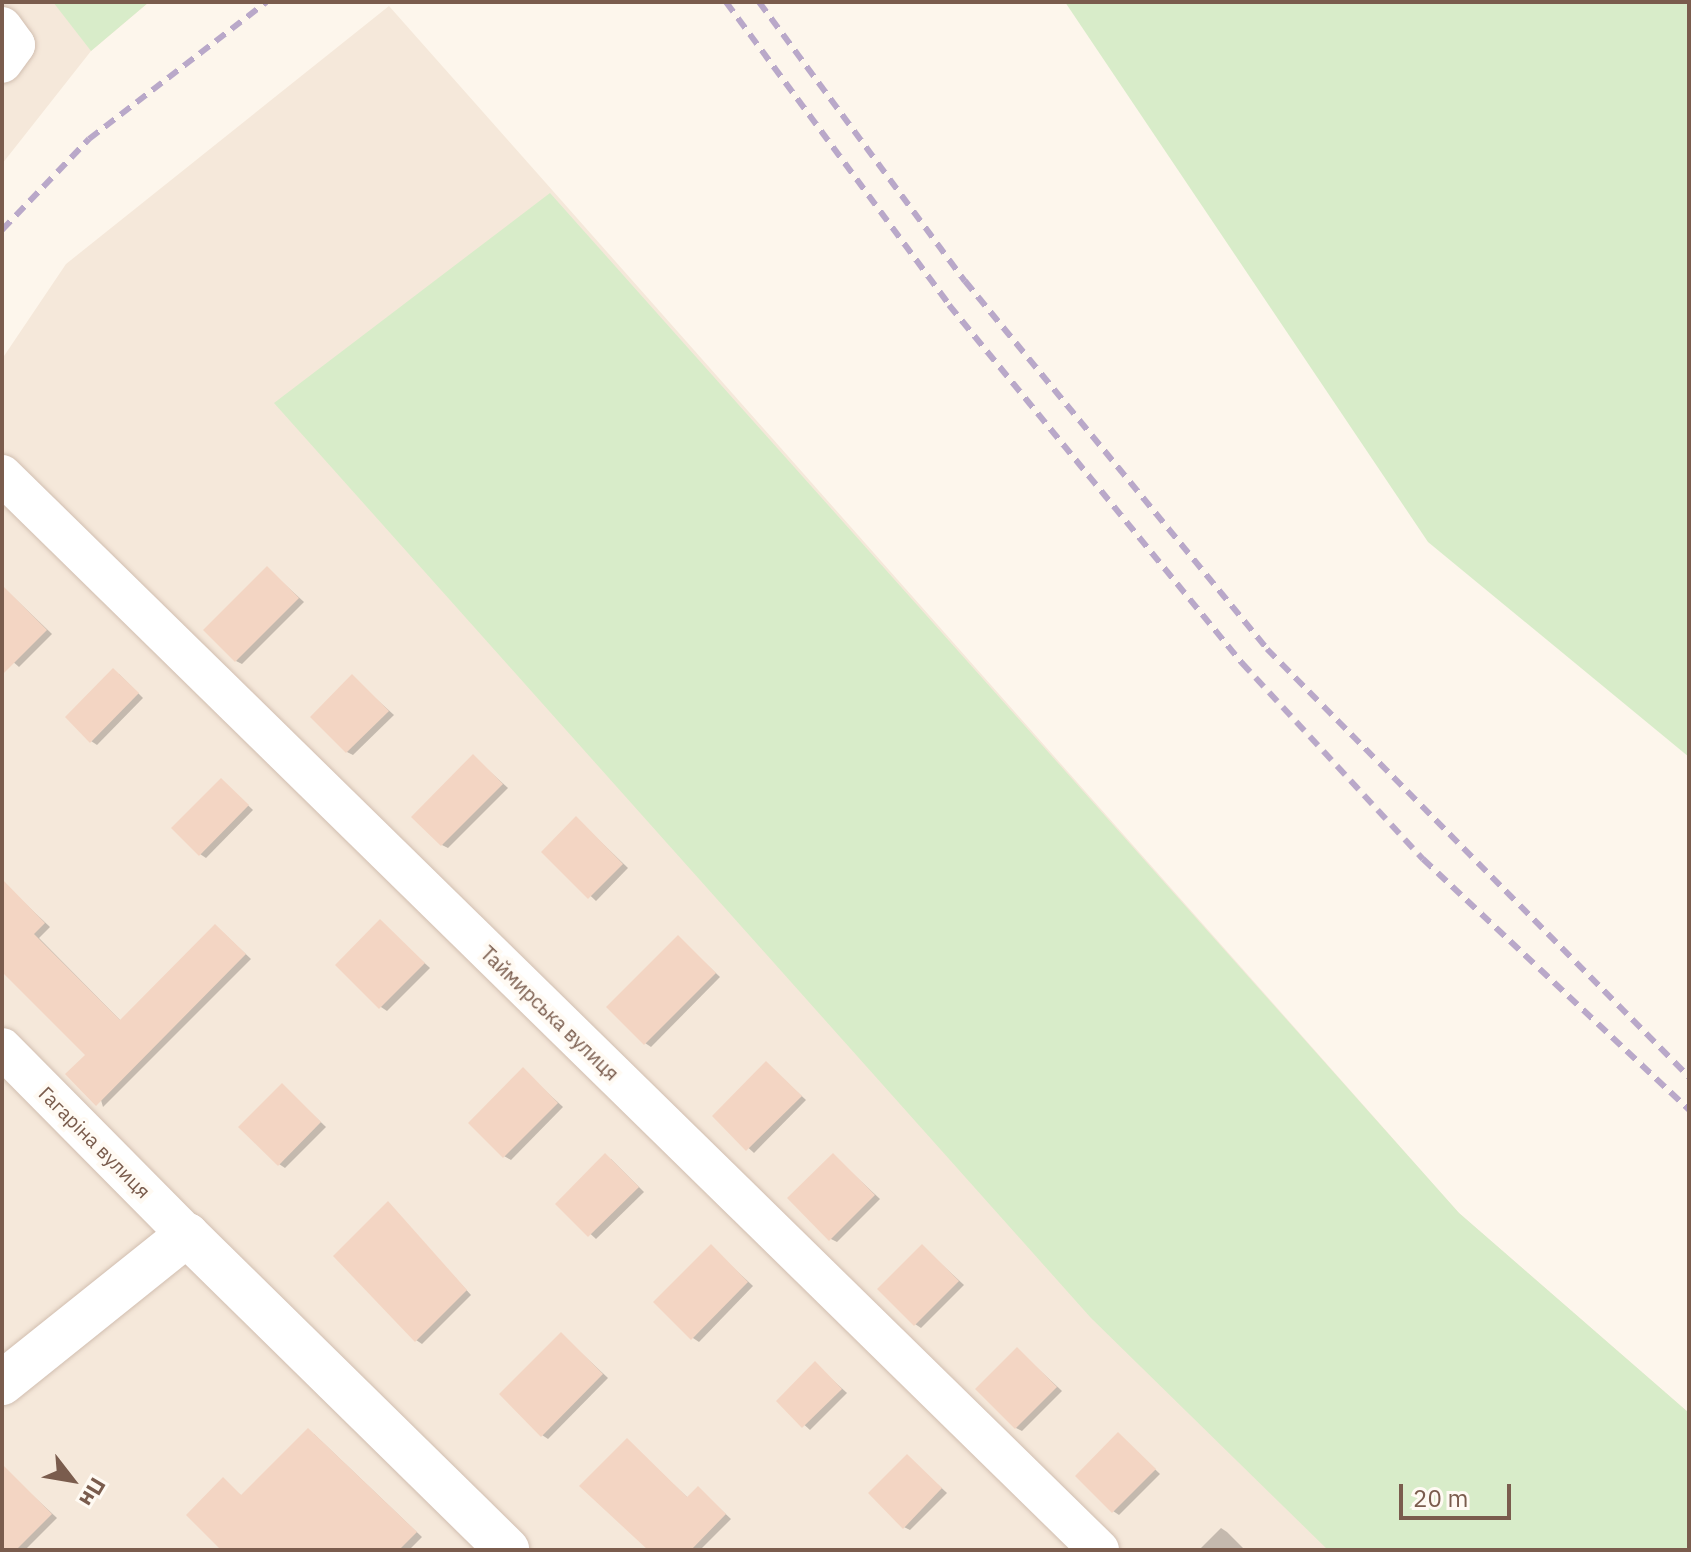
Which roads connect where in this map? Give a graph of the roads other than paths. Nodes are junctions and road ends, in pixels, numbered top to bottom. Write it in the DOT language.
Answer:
graph roads {
  1 [pos="2,27"];
  2 [pos="2,63"];
  3 [pos="2,475"];
  4 [pos="2,1048"];
  5 [pos="187,1235"];
  6 [pos="2,1383"];
  7 [pos="507,1550"];
  8 [pos="1099,1550"];
  1 -- 2 [label="street"];
  3 -- 8 [label="street, Таймирська вулиця"];
  4 -- 5 [label="street, Гагаріна вулиця"];
  5 -- 6 [label="main road"];
  5 -- 7 [label="main road"];
}
